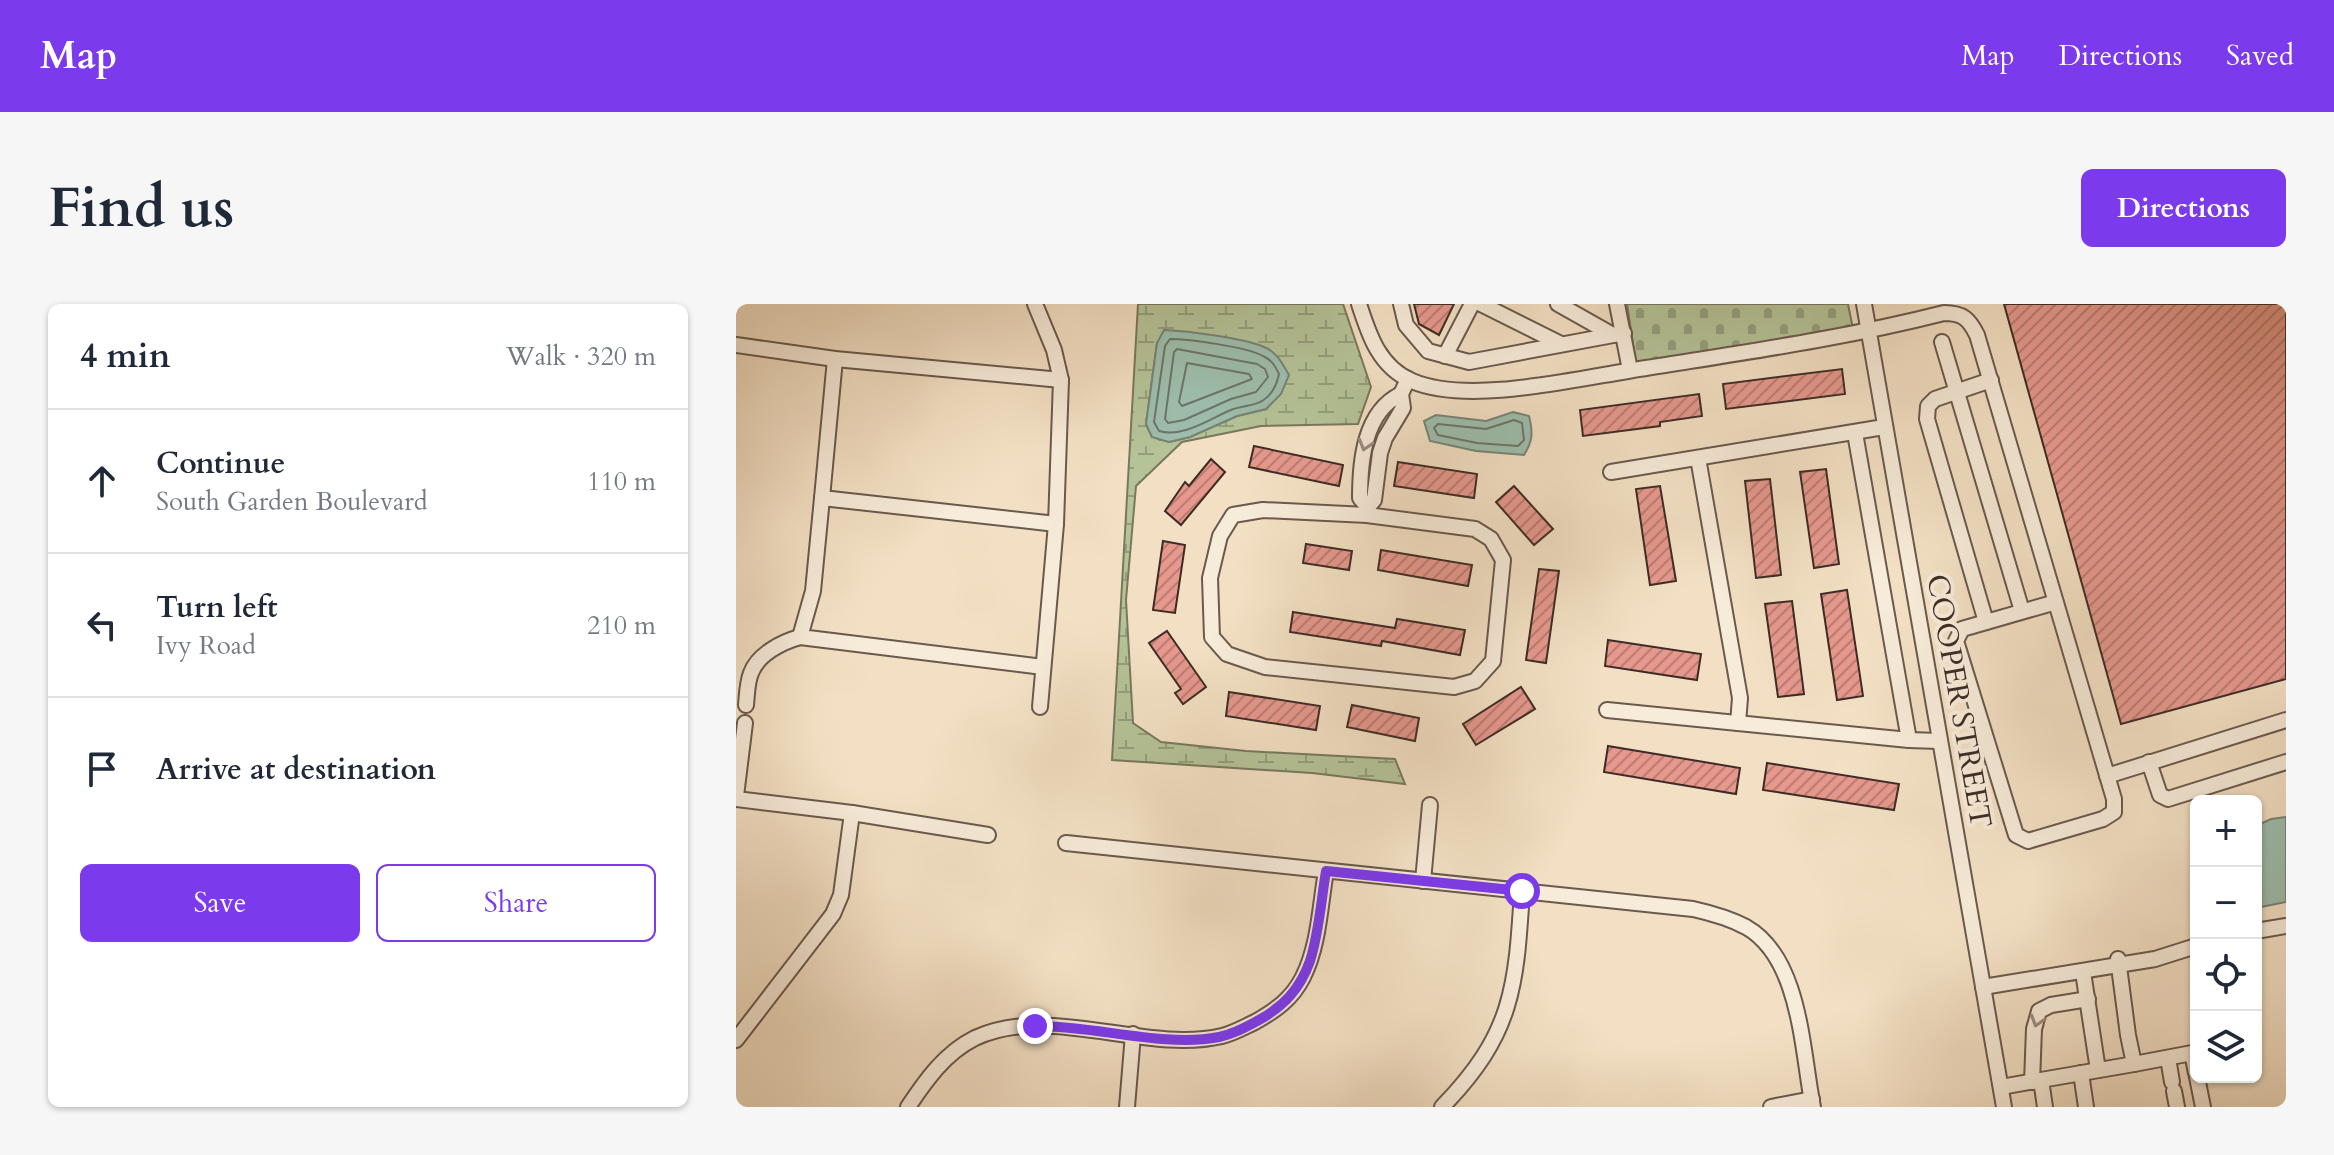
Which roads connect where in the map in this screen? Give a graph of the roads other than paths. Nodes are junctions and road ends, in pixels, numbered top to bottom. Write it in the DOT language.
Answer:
graph roads {
  1 [pos="1035,304"];
  2 [pos="1359,304"];
  3 [pos="1401,304"];
  4 [pos="1472,304"];
  5 [pos="1481,304"];
  6 [pos="1558,304"];
  7 [pos="1617,304"];
  8 [pos="1864,304"];
  9 [pos="1958,308"];
  10 [pos="1868,332"];
  11 [pos="1618,334"];
  12 [pos="1942,342"];
  13 [pos="736,345"];
  14 [pos="1561,345"];
  15 [pos="1445,356"];
  16 [pos="835,359"];
  17 [pos="1630,370"];
  18 [pos="1408,379"];
  19 [pos="1061,380"];
  20 [pos="1991,380"];
  21 [pos="1958,391"];
  22 [pos="1884,427"];
  23 [pos="1855,433"];
  24 [pos="1698,458"];
  25 [pos="1611,472"];
  26 [pos="822,498"];
  27 [pos="1367,511"];
  28 [pos="1056,524"];
  29 [pos="2056,602"];
  30 [pos="2022,611"];
  31 [pos="1986,622"];
  32 [pos="800,637"];
  33 [pos="1043,667"];
  34 [pos="746,705"];
  35 [pos="1040,707"];
  36 [pos="1607,710"];
  37 [pos="2286,720"];
  38 [pos="745,723"];
  39 [pos="1738,723"];
  40 [pos="1909,740"];
  41 [pos="1939,741"];
  42 [pos="2149,762"];
  43 [pos="2286,762"];
  44 [pos="2107,776"];
  45 [pos="736,798"];
  46 [pos="1430,805"];
  47 [pos="852,813"];
  48 [pos="988,835"];
  49 [pos="1066,843"];
  50 [pos="1326,871"];
  51 [pos="1423,881"];
  52 [pos="1522,891"];
  53 [pos="2286,926"];
  54 [pos="2262,930"];
  55 [pos="2190,947"];
  56 [pos="2118,962"];
  57 [pos="2083,972"];
  58 [pos="1983,984"];
  59 [pos="2088,999"];
  60 [pos="1133,1034"];
  61 [pos="736,1040"];
  62 [pos="2190,1053"];
  63 [pos="2168,1058"];
  64 [pos="2134,1064"];
  65 [pos="2098,1070"];
  66 [pos="2081,1073"];
  67 [pos="2036,1081"];
  68 [pos="2198,1083"];
  69 [pos="2001,1087"];
  70 [pos="1812,1103"];
  71 [pos="908,1107"];
  72 [pos="1127,1107"];
  73 [pos="1442,1107"];
  74 [pos="1771,1107"];
  75 [pos="2004,1107"];
  76 [pos="2045,1107"];
  77 [pos="2086,1107"];
  78 [pos="2177,1107"];
  79 [pos="2203,1107"];
  1 -- 19 [label="street"];
  2 -- 18 [label="street"];
  3 -- 15 [label="street"];
  4 -- 15 [label="street"];
  5 -- 14 [label="street"];
  6 -- 11 [label="street"];
  7 -- 11 [label="street"];
  8 -- 10 [label="street, COOPER STREET"];
  9 -- 10 [label="street"];
  9 -- 20 [label="street"];
  10 -- 17 [label="street"];
  10 -- 22 [label="street, COOPER STREET"];
  11 -- 14 [label="street"];
  11 -- 17 [label="street"];
  12 -- 21 [label="street"];
  13 -- 16 [label="street"];
  14 -- 15 [label="street"];
  16 -- 19 [label="street"];
  16 -- 26 [label="street"];
  17 -- 18 [label="street"];
  18 -- 27 [label="street"];
  19 -- 28 [label="street"];
  20 -- 21 [label="street"];
  20 -- 29 [label="street"];
  21 -- 30 [label="street"];
  21 -- 31 [label="street"];
  22 -- 23 [label="street"];
  22 -- 41 [label="street, COOPER STREET"];
  23 -- 24 [label="street"];
  23 -- 40 [label="street"];
  24 -- 25 [label="street"];
  24 -- 39 [label="street"];
  26 -- 28 [label="street"];
  26 -- 32 [label="street"];
  27 -- 27 [label="street"];
  28 -- 33 [label="street"];
  29 -- 30 [label="street"];
  29 -- 44 [label="street"];
  30 -- 31 [label="street"];
  31 -- 44 [label="street"];
  32 -- 33 [label="street"];
  32 -- 34 [label="street"];
  33 -- 35 [label="street"];
  36 -- 39 [label="street"];
  37 -- 42 [label="street"];
  38 -- 45 [label="street"];
  39 -- 40 [label="street"];
  40 -- 41 [label="street"];
  41 -- 58 [label="street, COOPER STREET"];
  42 -- 43 [label="street"];
  42 -- 44 [label="street"];
  45 -- 47 [label="street"];
  46 -- 51 [label="street"];
  47 -- 48 [label="street"];
  47 -- 61 [label="street"];
  49 -- 50 [label="street"];
  50 -- 51 [label="street"];
  50 -- 60 [label="street"];
  51 -- 52 [label="street"];
  52 -- 70 [label="street"];
  52 -- 73 [label="street"];
  53 -- 54 [label="street"];
  55 -- 56 [label="street"];
  56 -- 57 [label="street"];
  56 -- 58 [label="street"];
  56 -- 64 [label="street"];
  57 -- 58 [label="street"];
  57 -- 59 [label="street"];
  58 -- 69 [label="street, COOPER STREET"];
  59 -- 65 [label="street"];
  59 -- 67 [label="street, one-way"];
  60 -- 71 [label="street"];
  60 -- 72 [label="street"];
  62 -- 63 [label="street"];
  63 -- 64 [label="street"];
  63 -- 78 [label="street"];
  64 -- 65 [label="street"];
  65 -- 66 [label="street"];
  66 -- 67 [label="street"];
  66 -- 77 [label="street"];
  67 -- 69 [label="street"];
  67 -- 76 [label="street"];
  68 -- 79 [label="street"];
  69 -- 75 [label="street, COOPER STREET"];
  70 -- 74 [label="street"];
}
